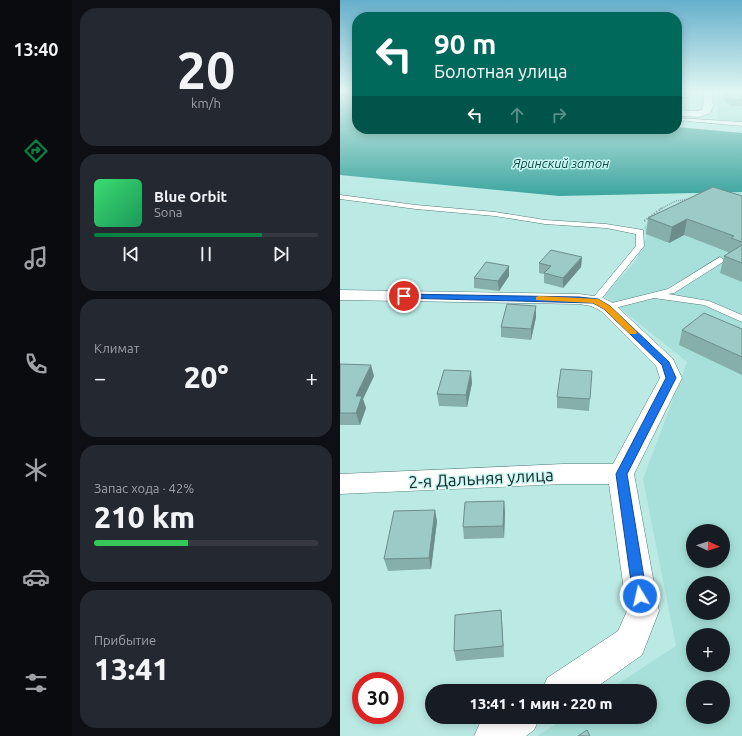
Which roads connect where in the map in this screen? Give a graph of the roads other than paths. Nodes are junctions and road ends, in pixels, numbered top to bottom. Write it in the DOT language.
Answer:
graph roads {
  1 [pos="340,197"];
  2 [pos="720,260"];
  3 [pos="340,295"];
  4 [pos="654,295"];
  5 [pos="594,302"];
  6 [pos="742,319"];
  7 [pos="621,474"];
  8 [pos="340,484"];
  9 [pos="570,684"];
  10 [pos="511,724"];
  11 [pos="493,736"];
  1 -- 5 [label="lane"];
  2 -- 4 [label="lane"];
  3 -- 5 [label="street"];
  4 -- 5 [label="lane"];
  4 -- 6 [label="lane"];
  5 -- 7 [label="street"];
  7 -- 8 [label="street, 2-я Дальняя улица"];
  7 -- 9 [label="street"];
  10 -- 11 [label="street"];
}
